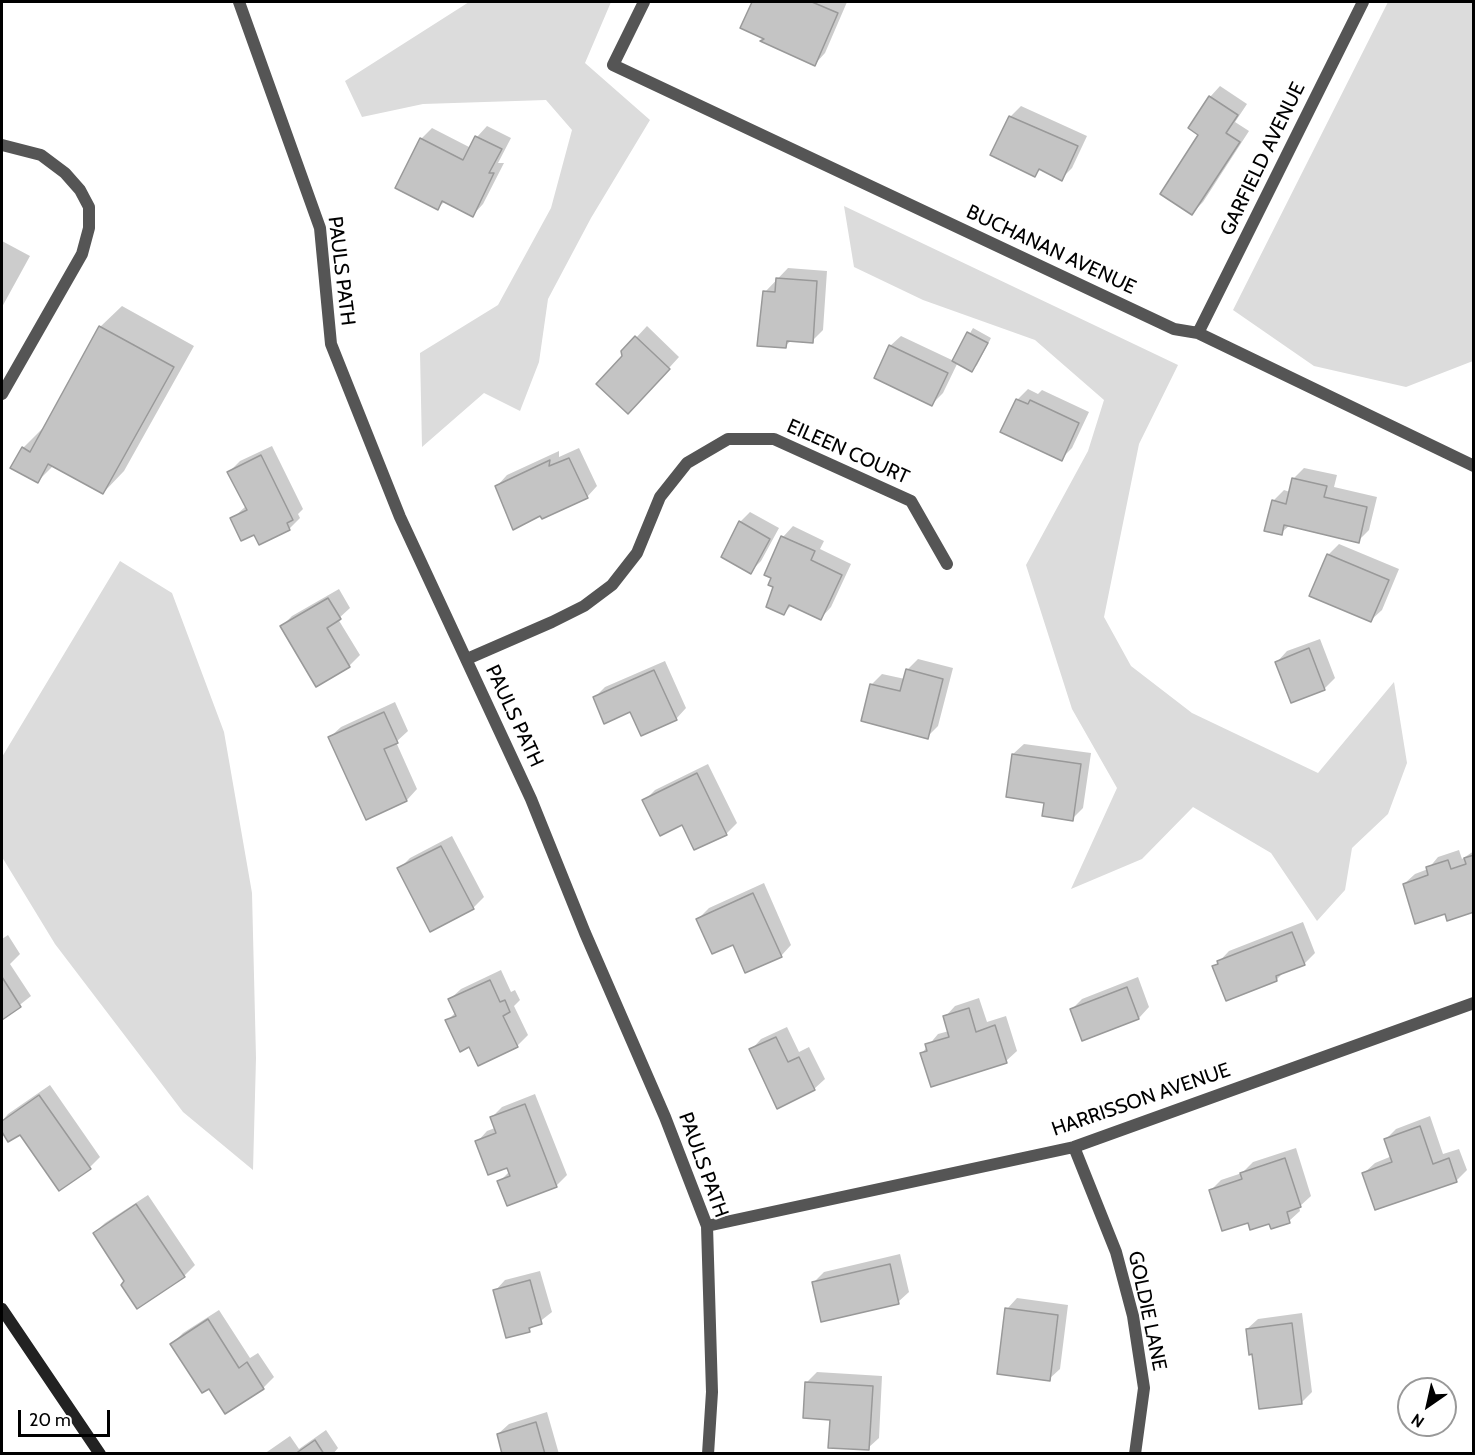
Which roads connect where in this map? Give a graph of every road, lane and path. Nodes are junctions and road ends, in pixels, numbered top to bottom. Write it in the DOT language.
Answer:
graph roads {
  1 [pos="239,2"];
  2 [pos="644,2"];
  3 [pos="1363,2"];
  4 [pos="2,146"];
  5 [pos="1198,333"];
  6 [pos="2,394"];
  7 [pos="1473,466"];
  8 [pos="946,564"];
  9 [pos="467,659"];
  10 [pos="1473,1004"];
  11 [pos="1074,1147"];
  12 [pos="707,1226"];
  13 [pos="2,1309"];
  14 [pos="100,1454"];
  15 [pos="708,1454"];
  16 [pos="1136,1454"];
  1 -- 9 [label="street, PAULS PATH"];
  2 -- 5 [label="street, BUCHANAN AVENUE"];
  3 -- 5 [label="street, GARFIELD AVENUE"];
  4 -- 6 [label="street"];
  5 -- 7 [label="street, BUCHANAN AVENUE"];
  8 -- 9 [label="street, EILEEN COURT"];
  9 -- 12 [label="street, PAULS PATH"];
  10 -- 11 [label="street, HARRISSON AVENUE"];
  11 -- 12 [label="street, HARRISSON AVENUE"];
  11 -- 16 [label="street, GOLDIE LANE"];
  12 -- 15 [label="street, PAULS PATH"];
  13 -- 14 [label="main road"];
}
